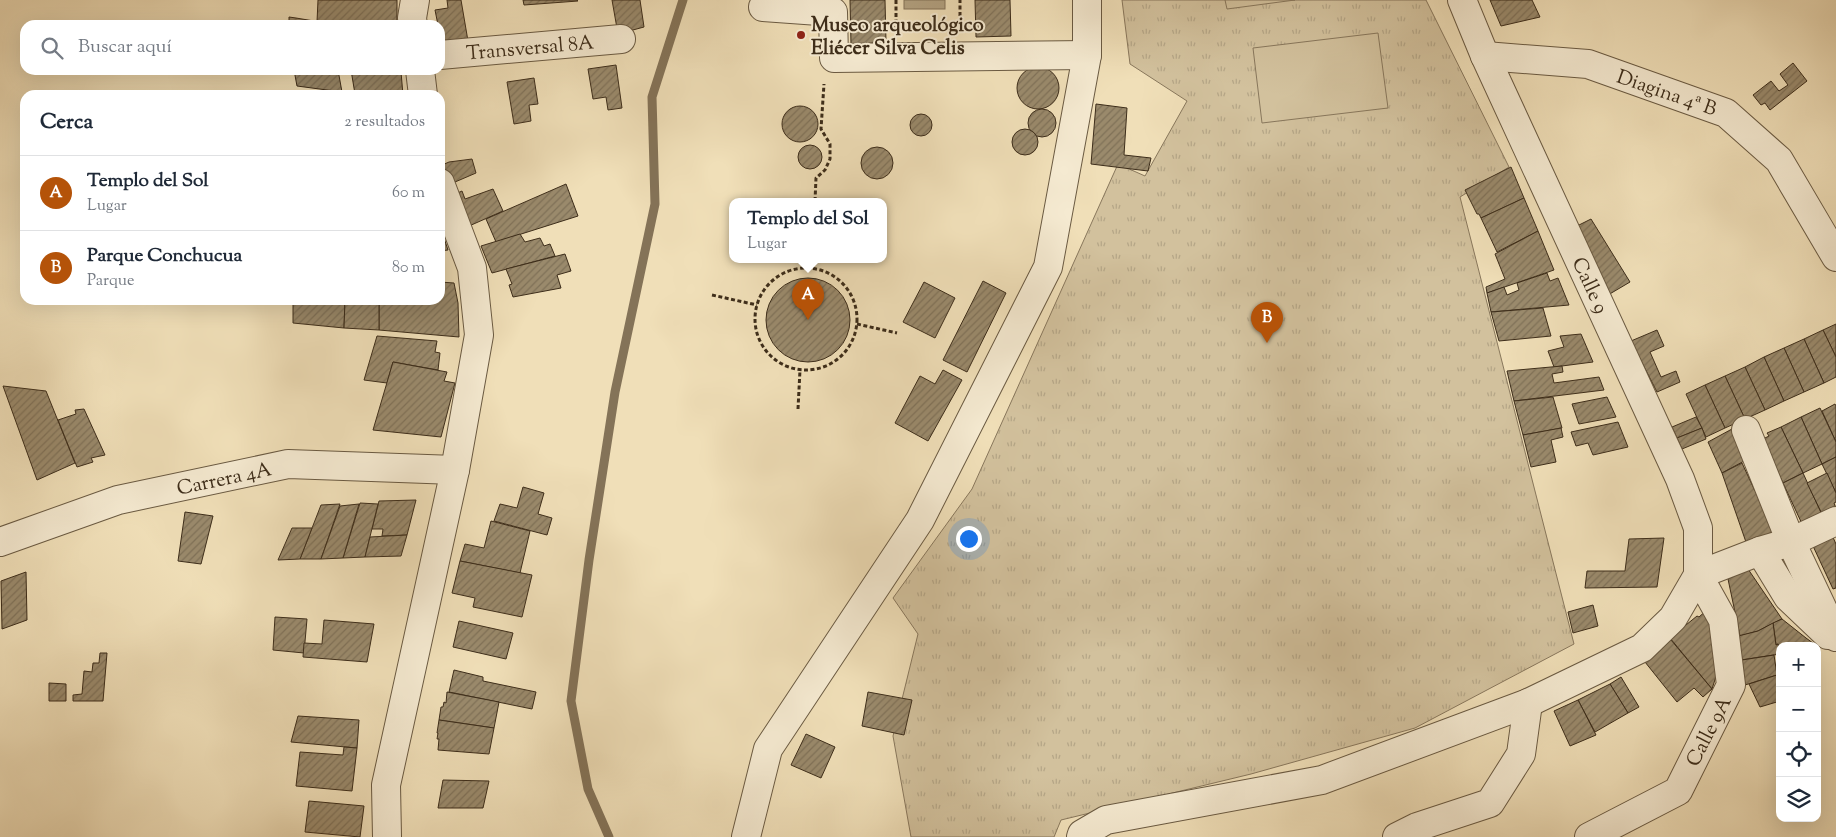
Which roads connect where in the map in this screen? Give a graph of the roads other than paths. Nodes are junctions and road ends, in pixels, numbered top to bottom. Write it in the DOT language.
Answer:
graph roads {
  1 [pos="415,0"];
  2 [pos="1087,0"];
  3 [pos="1462,0"];
  4 [pos="762,8"];
  5 [pos="412,20"];
  6 [pos="621,39"];
  7 [pos="445,55"];
  8 [pos="1087,55"];
  9 [pos="1485,56"];
  10 [pos="421,75"];
  11 [pos="422,90"];
  12 [pos="445,196"];
  13 [pos="1836,257"];
  14 [pos="1746,430"];
  15 [pos="455,470"];
  16 [pos="1836,521"];
  17 [pos="0,542"];
  18 [pos="1790,542"];
  19 [pos="1760,551"];
  20 [pos="1698,575"];
  21 [pos="1836,637"];
  22 [pos="1836,643"];
  23 [pos="1528,703"];
  24 [pos="386,837"];
  25 [pos="746,837"];
  26 [pos="1081,837"];
  27 [pos="1397,837"];
  28 [pos="1589,837"];
  1 -- 5 [label="street"];
  2 -- 8 [label="street"];
  3 -- 9 [label="street, Calle 9"];
  4 -- 8 [label="street"];
  6 -- 7 [label="street, Transversal 8A"];
  8 -- 25 [label="street"];
  9 -- 13 [label="street, Diagina 4ª B"];
  9 -- 20 [label="street, Calle 9"];
  10 -- 11 [label="street"];
  12 -- 15 [label="street"];
  14 -- 18 [label="street"];
  15 -- 17 [label="street, Carrera 4A"];
  15 -- 24 [label="street"];
  16 -- 18 [label="street"];
  18 -- 19 [label="street"];
  18 -- 21 [label="street"];
  19 -- 20 [label="street"];
  19 -- 22 [label="street"];
  20 -- 23 [label="street"];
  20 -- 28 [label="street, Calle 9A"];
  23 -- 26 [label="street"];
  23 -- 27 [label="street"];
}
